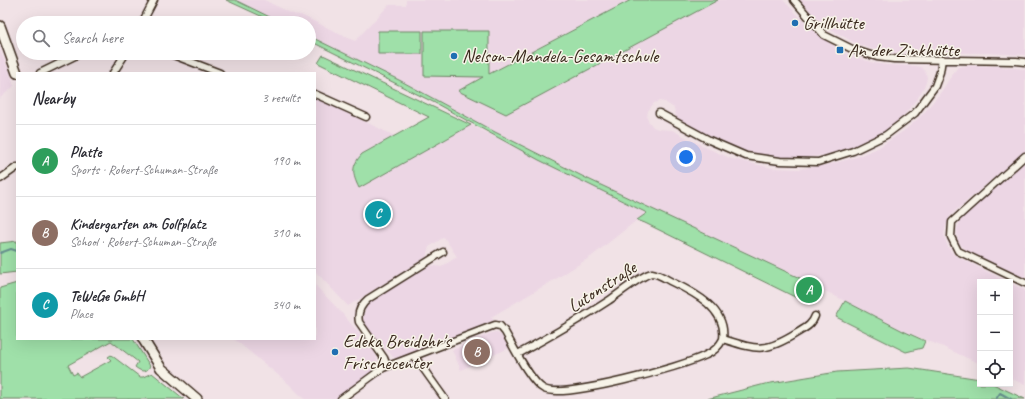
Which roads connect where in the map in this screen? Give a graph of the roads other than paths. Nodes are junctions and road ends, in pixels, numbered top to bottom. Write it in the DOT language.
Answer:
graph roads {
  1 [pos="154,0"];
  2 [pos="794,0"];
  3 [pos="146,16"];
  4 [pos="0,26"];
  5 [pos="67,60"];
  6 [pos="122,60"];
  7 [pos="186,60"];
  8 [pos="942,60"];
  9 [pos="1025,62"];
  10 [pos="17,72"];
  11 [pos="42,72"];
  12 [pos="114,72"];
  13 [pos="217,72"];
  14 [pos="316,94"];
  15 [pos="659,113"];
  16 [pos="366,117"];
  17 [pos="1025,156"];
  18 [pos="16,168"];
  19 [pos="0,179"];
  20 [pos="443,252"];
  21 [pos="1025,283"];
  22 [pos="815,316"];
  23 [pos="723,339"];
  24 [pos="144,340"];
  25 [pos="518,354"];
  26 [pos="415,356"];
  27 [pos="383,368"];
  28 [pos="197,399"];
  29 [pos="341,399"];
  30 [pos="446,399"];
  1 -- 3 [label="street"];
  2 -- 8 [label="street"];
  4 -- 10 [label="main road"];
  5 -- 11 [label="street"];
  6 -- 12 [label="street"];
  7 -- 13 [label="street"];
  8 -- 9 [label="street"];
  8 -- 15 [label="street"];
  14 -- 16 [label="street"];
  17 -- 21 [label="street"];
  18 -- 19 [label="street"];
  20 -- 27 [label="street"];
  22 -- 23 [label="street"];
  23 -- 25 [label="street"];
  23 -- 25 [label="street, Lutonstraße"];
  24 -- 28 [label="main road"];
  25 -- 26 [label="street"];
  26 -- 27 [label="street"];
  26 -- 30 [label="street"];
  27 -- 29 [label="street"];
}
